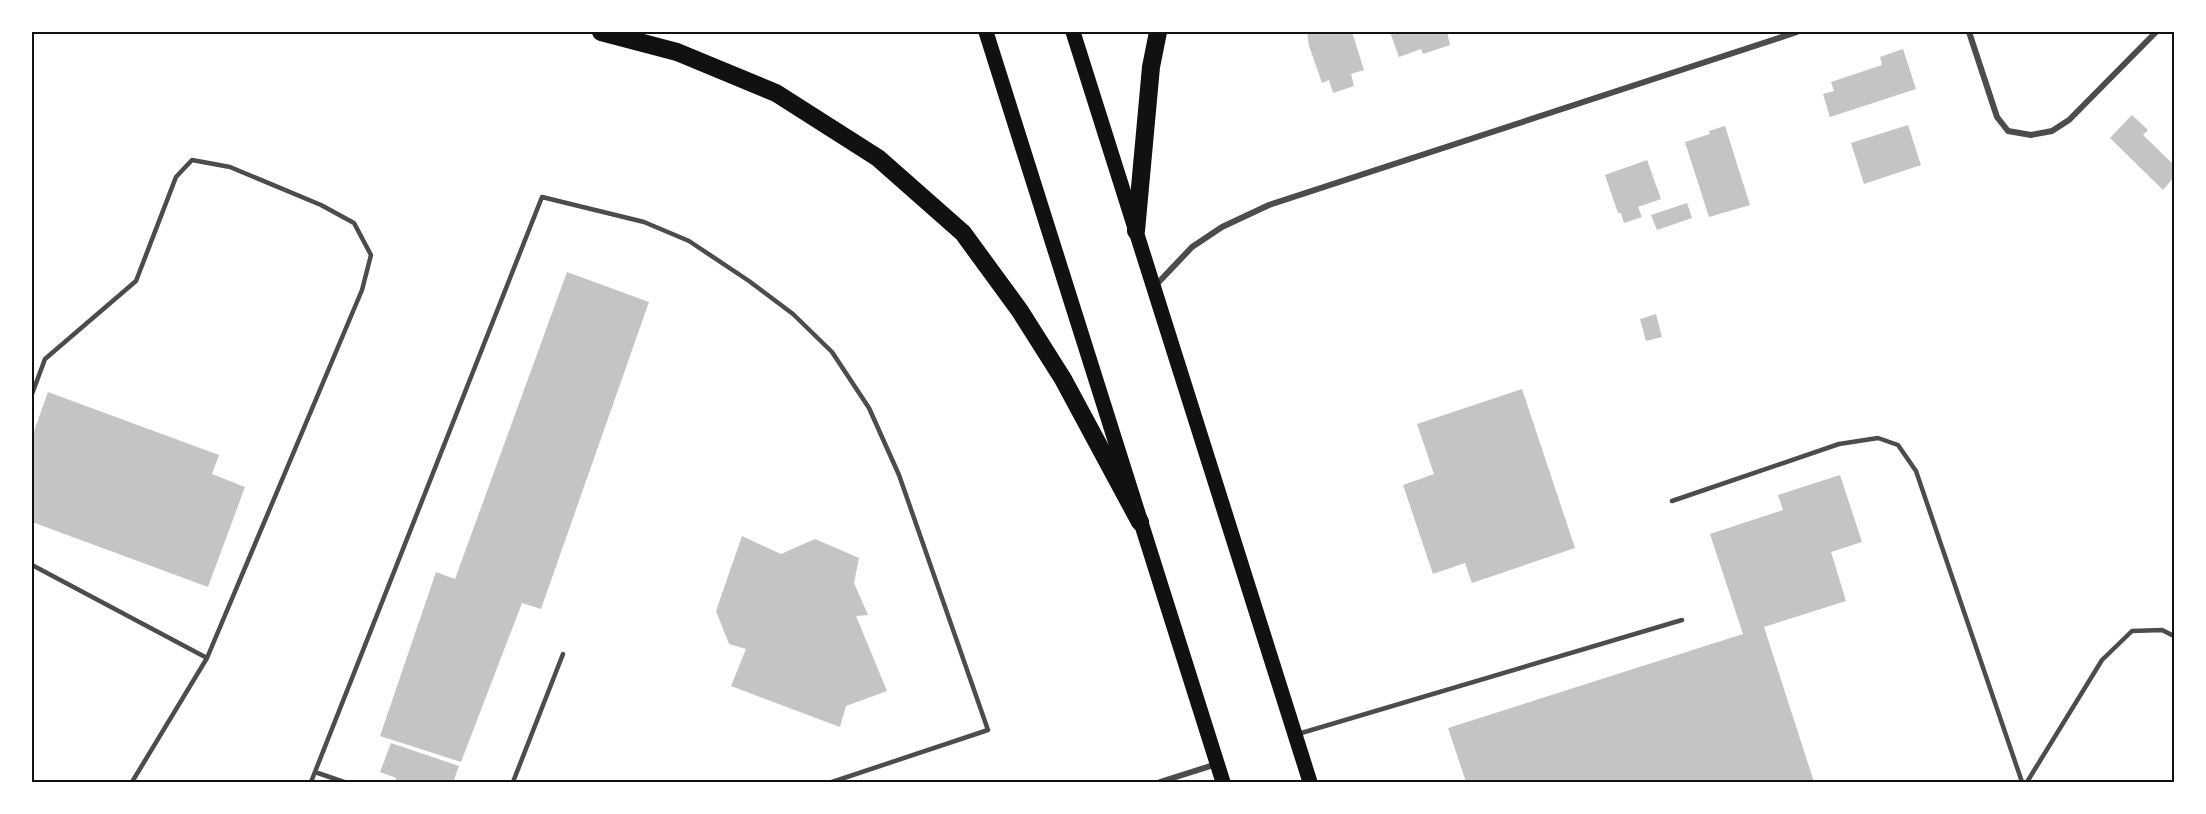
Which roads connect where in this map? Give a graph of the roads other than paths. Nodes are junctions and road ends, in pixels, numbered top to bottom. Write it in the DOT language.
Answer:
graph roads {
  1 [pos="602,32"];
  2 [pos="986,32"];
  3 [pos="1073,32"];
  4 [pos="1158,32"];
  5 [pos="1797,32"];
  6 [pos="1969,32"];
  7 [pos="2156,32"];
  8 [pos="1136,231"];
  9 [pos="1153,288"];
  10 [pos="32,394"];
  11 [pos="1672,501"];
  12 [pos="1140,522"];
  13 [pos="32,565"];
  14 [pos="1682,620"];
  15 [pos="2175,636"];
  16 [pos="563,654"];
  17 [pos="207,658"];
  18 [pos="1295,734"];
  19 [pos="1217,764"];
  20 [pos="315,771"];
  21 [pos="132,783"];
  22 [pos="311,783"];
  23 [pos="344,783"];
  24 [pos="513,783"];
  25 [pos="832,783"];
  26 [pos="1160,783"];
  27 [pos="1223,783"];
  28 [pos="1310,783"];
  29 [pos="2022,783"];
  30 [pos="2027,783"];
  1 -- 12 [label="highway"];
  2 -- 12 [label="main road"];
  3 -- 8 [label="main road"];
  4 -- 8 [label="highway"];
  5 -- 9 [label="street"];
  6 -- 7 [label="street"];
  8 -- 9 [label="main road"];
  9 -- 18 [label="main road"];
  10 -- 17 [label="lane"];
  11 -- 29 [label="lane"];
  12 -- 19 [label="main road"];
  13 -- 17 [label="lane"];
  14 -- 18 [label="lane"];
  15 -- 30 [label="lane"];
  16 -- 24 [label="lane"];
  17 -- 21 [label="lane"];
  18 -- 28 [label="main road"];
  19 -- 26 [label="street"];
  19 -- 27 [label="main road"];
  20 -- 22 [label="lane"];
  20 -- 23 [label="lane"];
  20 -- 25 [label="lane"];
}
